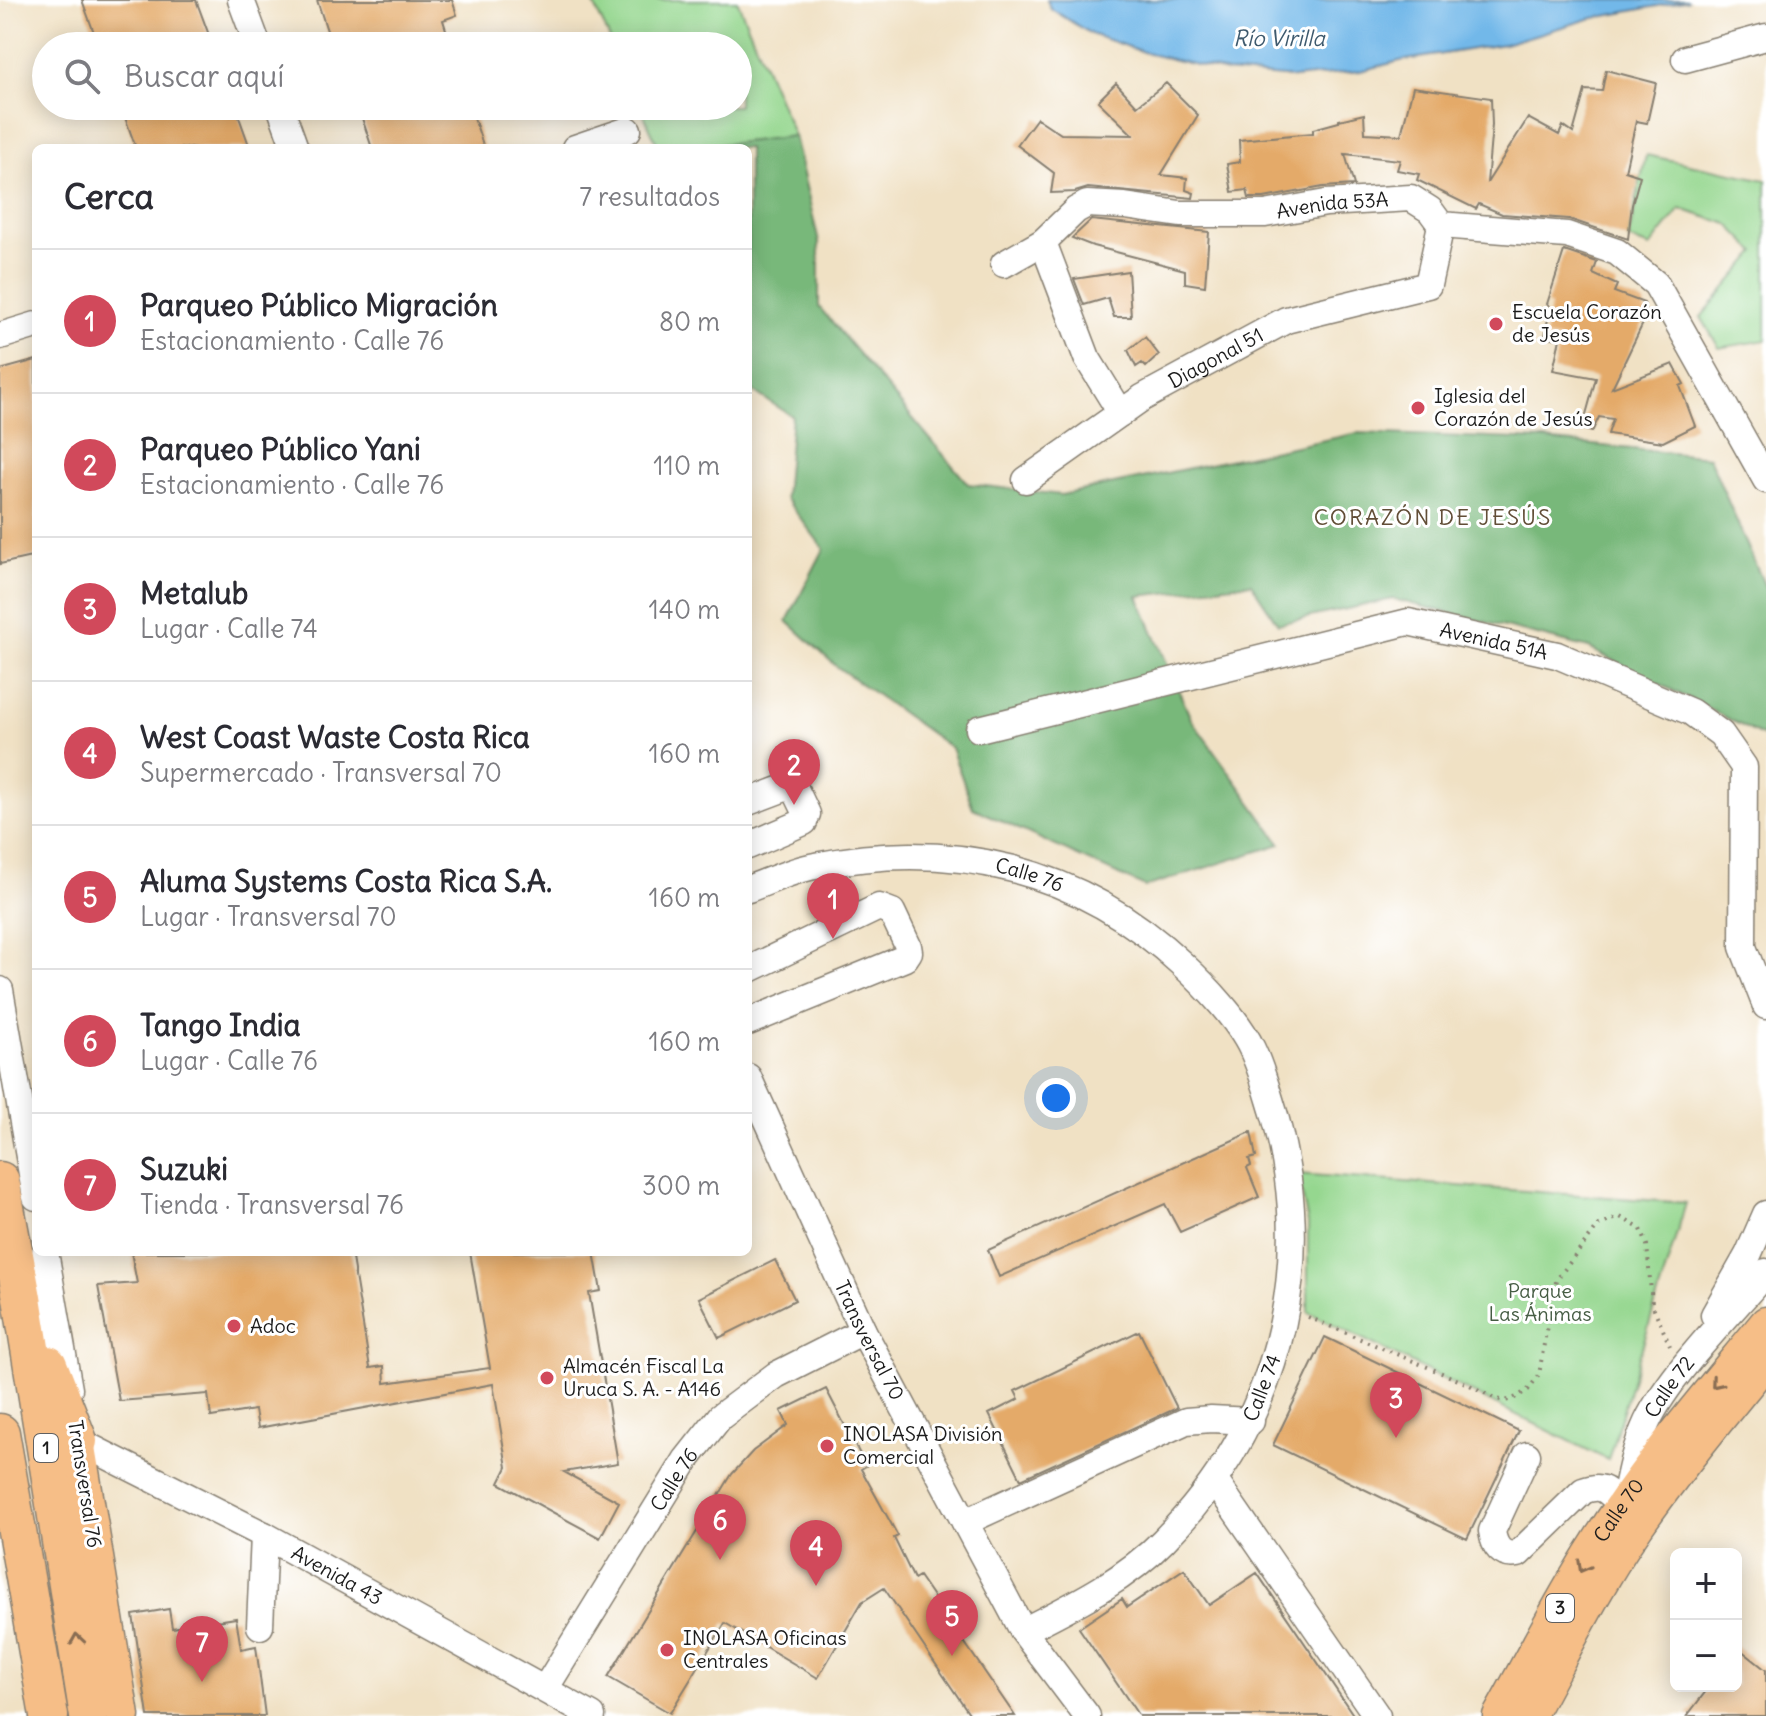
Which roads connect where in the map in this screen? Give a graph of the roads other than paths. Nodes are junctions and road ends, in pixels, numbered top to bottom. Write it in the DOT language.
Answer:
graph roads {
  1 [pos="241,0"];
  2 [pos="253,32"];
  3 [pos="1766,37"];
  4 [pos="1685,59"];
  5 [pos="285,120"];
  6 [pos="628,130"];
  7 [pos="294,144"];
  8 [pos="587,144"];
  9 [pos="1441,225"];
  10 [pos="1043,242"];
  11 [pos="1004,264"];
  12 [pos="32,326"];
  13 [pos="0,336"];
  14 [pos="1121,413"];
  15 [pos="1026,480"];
  16 [pos="1766,480"];
  17 [pos="979,729"];
  18 [pos="752,800"];
  19 [pos="752,844"];
  20 [pos="752,888"];
  21 [pos="752,968"];
  22 [pos="0,990"];
  23 [pos="1766,1006"];
  24 [pos="752,1020"];
  25 [pos="1251,1047"];
  26 [pos="752,1086"];
  27 [pos="32,1174"];
  28 [pos="0,1181"];
  29 [pos="1766,1214"];
  30 [pos="46,1256"];
  31 [pos="1766,1272"];
  32 [pos="22,1298"];
  33 [pos="1766,1323"];
  34 [pos="863,1331"];
  35 [pos="1766,1361"];
  36 [pos="1685,1367"];
  37 [pos="1251,1421"];
  38 [pos="0,1433"];
  39 [pos="78,1441"];
  40 [pos="1527,1455"];
  41 [pos="1215,1481"];
  42 [pos="1630,1508"];
  43 [pos="965,1522"];
  44 [pos="264,1535"];
  45 [pos="260,1626"];
  46 [pos="1023,1631"];
  47 [pos="545,1689"];
  48 [pos="49,1716"];
  49 [pos="89,1716"];
  50 [pos="123,1716"];
  51 [pos="592,1716"];
  52 [pos="1087,1716"];
  53 [pos="1377,1716"];
  54 [pos="1499,1716"];
  55 [pos="1529,1716"];
  1 -- 2 [label="street"];
  3 -- 4 [label="street"];
  5 -- 7 [label="street"];
  6 -- 8 [label="street"];
  9 -- 10 [label="street, Avenida 53A"];
  9 -- 14 [label="street, Diagonal 51"];
  9 -- 16 [label="street"];
  10 -- 11 [label="street, Avenida 53A"];
  10 -- 14 [label="street"];
  12 -- 13 [label="street"];
  14 -- 15 [label="street, Diagonal 51"];
  17 -- 23 [label="street, Avenida 51A"];
  18 -- 19 [label="street"];
  20 -- 25 [label="street, Calle 76"];
  21 -- 24 [label="street"];
  22 -- 27 [label="street"];
  25 -- 37 [label="street, Calle 74"];
  26 -- 34 [label="street, Transversal 70"];
  28 -- 32 [label="highway, 1"];
  29 -- 36 [label="street"];
  30 -- 39 [label="street, Transversal 76"];
  31 -- 36 [label="street, Calle 72"];
  32 -- 39 [label="highway"];
  49 -- 32 [label="highway, 1, one-way"];
  33 -- 42 [label="main road, Calle 70 / 3, one-way"];
  34 -- 43 [label="street, Transversal 70"];
  34 -- 47 [label="street, Calle 76"];
  35 -- 42 [label="main road, Calle 70 / 3"];
  36 -- 42 [label="street, Calle 72"];
  37 -- 41 [label="street, Calle 74"];
  37 -- 43 [label="street"];
  38 -- 48 [label="highway, 1"];
  39 -- 44 [label="street, Avenida 43"];
  39 -- 50 [label="main road, Transversal 76"];
  40 -- 42 [label="street"];
  41 -- 46 [label="street, Calle 74"];
  41 -- 53 [label="street"];
  42 -- 54 [label="main road, Calle 70 / 3, one-way"];
  42 -- 55 [label="main road, Calle 70 / 3"];
  43 -- 46 [label="street, Transversal 70"];
  44 -- 45 [label="street"];
  44 -- 47 [label="street, Avenida 43"];
  46 -- 52 [label="street, Transversal 70"];
  47 -- 51 [label="street, Avenida 43"];
}
